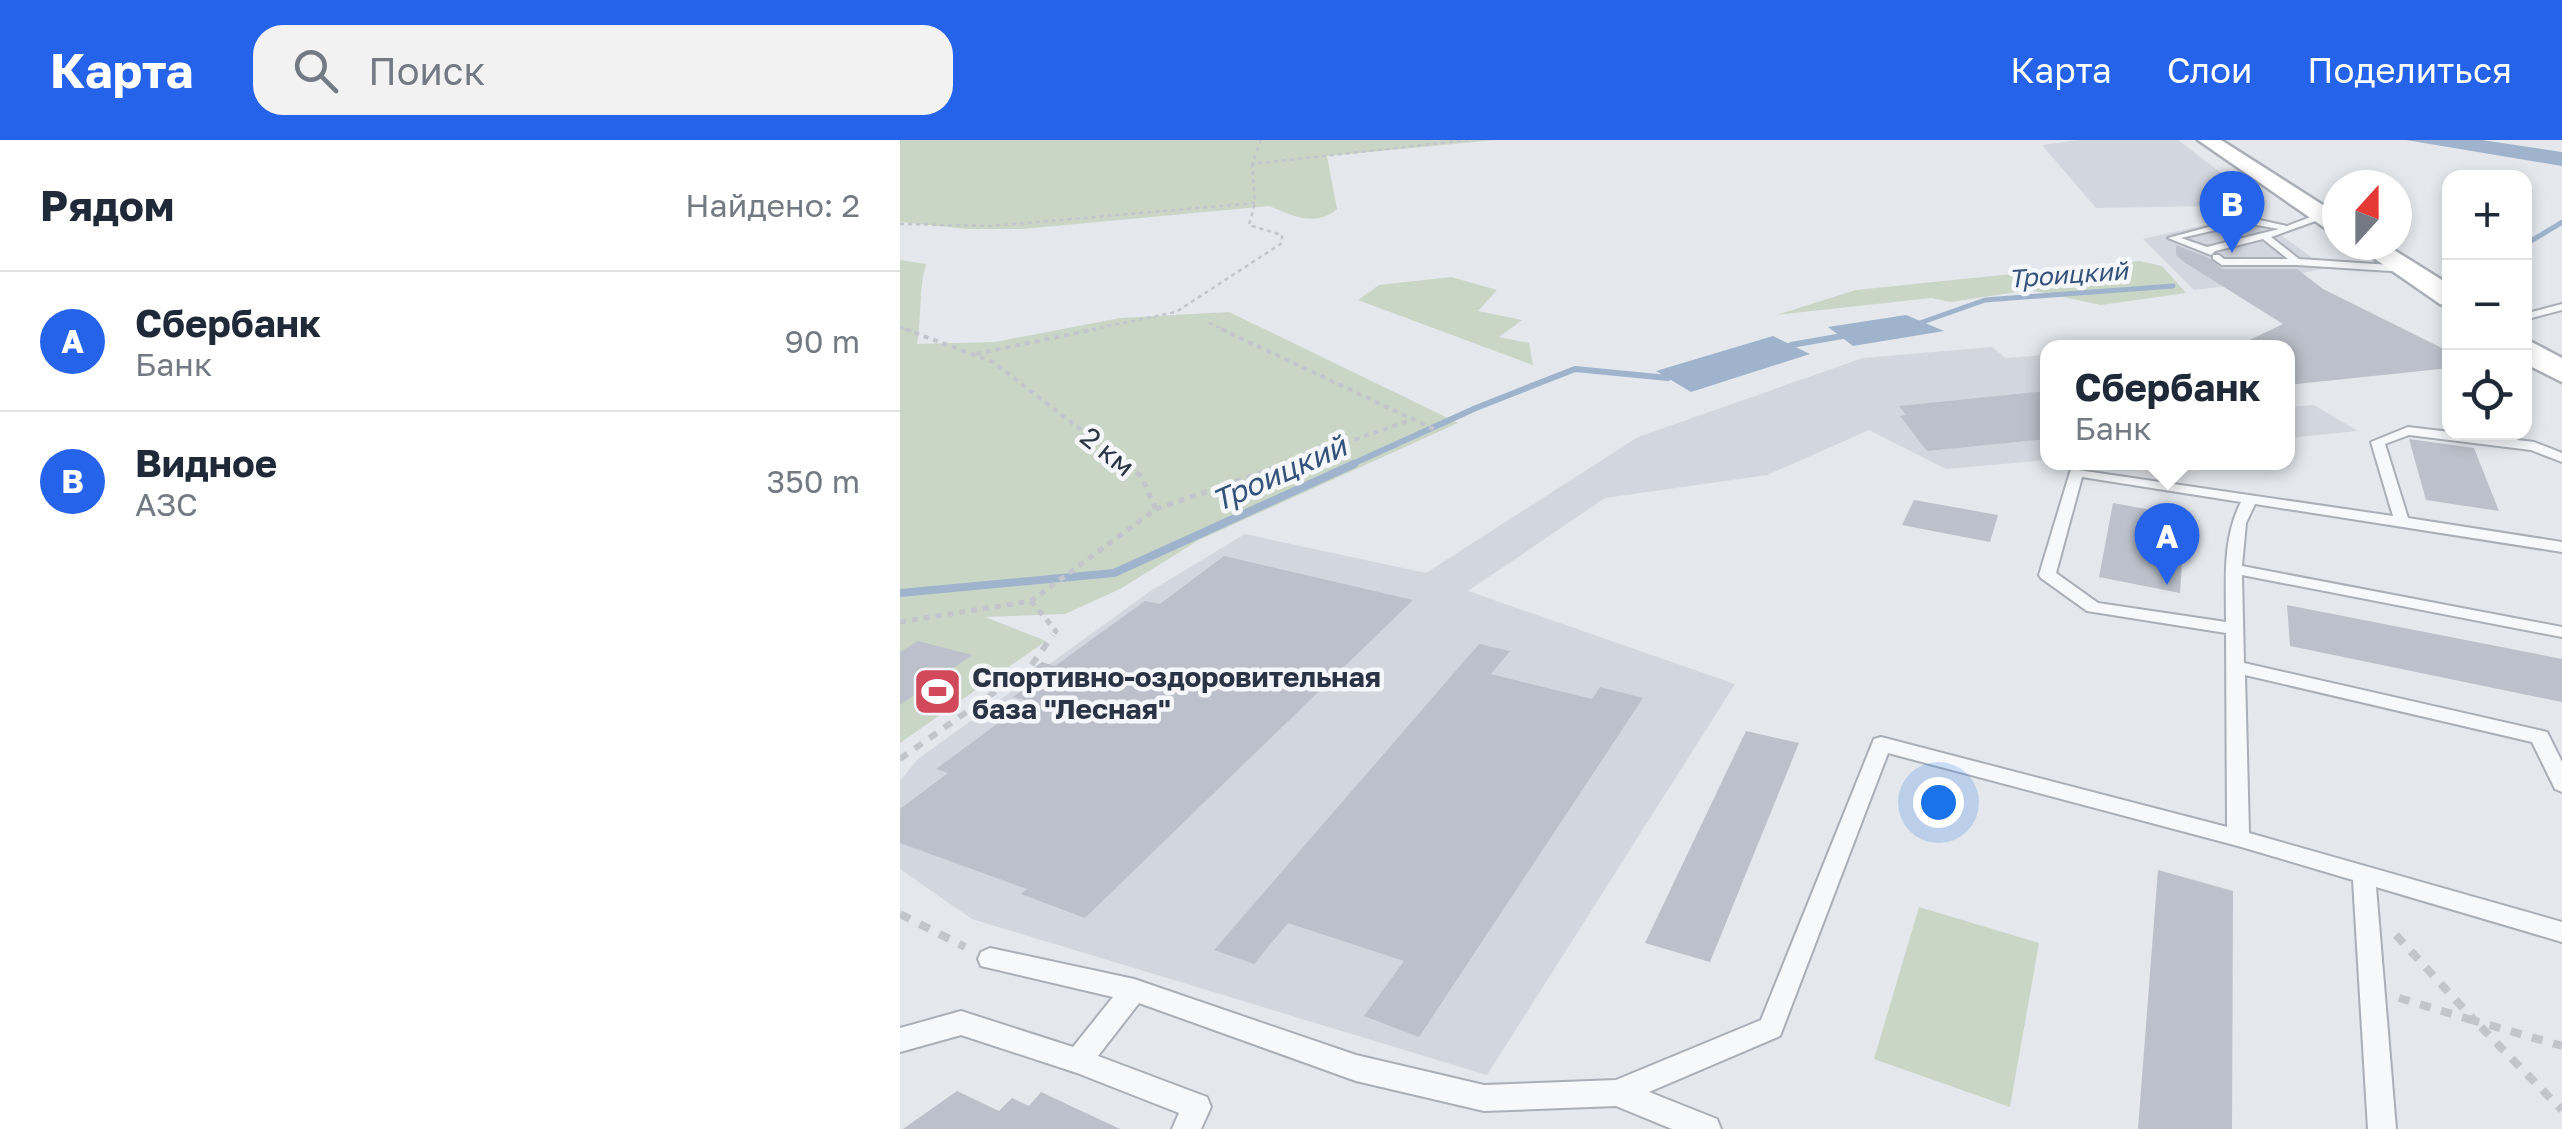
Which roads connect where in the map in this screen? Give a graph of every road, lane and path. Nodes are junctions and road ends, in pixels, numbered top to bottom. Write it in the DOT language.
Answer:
graph roads {
  1 [pos="1262,140"];
  2 [pos="1468,140"];
  3 [pos="2208,140"];
  4 [pos="1252,164"];
  5 [pos="1256,203"];
  6 [pos="2322,216"];
  7 [pos="2322,222"];
  8 [pos="900,224"];
  9 [pos="2282,227"];
  10 [pos="2264,236"];
  11 [pos="2240,242"];
  12 [pos="2212,253"];
  13 [pos="2233,254"];
  14 [pos="2259,257"];
  15 [pos="2393,260"];
  16 [pos="2297,262"];
  17 [pos="2406,268"];
  18 [pos="2442,293"];
  19 [pos="2562,306"];
  20 [pos="2532,315"];
  21 [pos="1209,323"];
  22 [pos="900,326"];
  23 [pos="2527,350"];
  24 [pos="974,354"];
  25 [pos="2562,372"];
  26 [pos="1410,420"];
  27 [pos="1438,432"];
  28 [pos="2562,458"];
  29 [pos="2250,499"];
  30 [pos="1156,509"];
  31 [pos="2402,522"];
  32 [pos="2562,548"];
  33 [pos="2234,570"];
  34 [pos="1031,601"];
  35 [pos="900,622"];
  36 [pos="2237,629"];
  37 [pos="2562,632"];
  38 [pos="2237,666"];
  39 [pos="900,759"];
  40 [pos="2562,784"];
  41 [pos="2238,838"];
  42 [pos="2364,875"];
  43 [pos="2366,902"];
  44 [pos="900,914"];
  45 [pos="2562,932"];
  46 [pos="990,960"];
  47 [pos="1134,990"];
  48 [pos="2372,990"];
  49 [pos="2475,1021"];
  50 [pos="900,1040"];
  51 [pos="2562,1046"];
  52 [pos="1078,1062"];
  53 [pos="1616,1093"];
  54 [pos="2562,1110"];
  55 [pos="1186,1129"];
  56 [pos="1707,1129"];
  57 [pos="2382,1129"];
  1 -- 4 [label="path"];
  2 -- 4 [label="path"];
  3 -- 6 [label="main road"];
  4 -- 5 [label="path"];
  5 -- 8 [label="path"];
  5 -- 24 [label="path"];
  7 -- 9 [label="lane"];
  9 -- 10 [label="lane"];
  9 -- 12 [label="lane"];
  10 -- 11 [label="lane"];
  10 -- 16 [label="lane"];
  11 -- 13 [label="lane"];
  11 -- 14 [label="lane"];
  12 -- 13 [label="lane"];
  12 -- 13 [label="lane"];
  13 -- 14 [label="lane"];
  14 -- 16 [label="lane"];
  15 -- 17 [label="main road"];
  16 -- 17 [label="lane"];
  17 -- 18 [label="main road"];
  19 -- 20 [label="lane"];
  21 -- 26 [label="path"];
  22 -- 24 [label="path, 2 км"];
  23 -- 25 [label="main road"];
  24 -- 30 [label="path, 2 км"];
  26 -- 27 [label="path"];
  26 -- 30 [label="path"];
  28 -- 31 [label="lane"];
  29 -- 31 [label="lane"];
  29 -- 33 [label="lane"];
  29 -- 36 [label="lane"];
  30 -- 34 [label="path"];
  31 -- 32 [label="lane"];
  33 -- 36 [label="lane"];
  33 -- 37 [label="lane"];
  34 -- 35 [label="path"];
  34 -- 39 [label="path"];
  36 -- 38 [label="lane"];
  38 -- 40 [label="lane"];
  38 -- 41 [label="lane"];
  41 -- 42 [label="lane"];
  41 -- 53 [label="lane"];
  42 -- 43 [label="lane"];
  42 -- 45 [label="lane"];
  43 -- 48 [label="lane"];
  43 -- 49 [label="path"];
  44 -- 46 [label="path"];
  46 -- 47 [label="lane"];
  47 -- 52 [label="lane"];
  47 -- 53 [label="lane"];
  48 -- 49 [label="path"];
  48 -- 57 [label="lane"];
  49 -- 51 [label="path"];
  49 -- 54 [label="path"];
  50 -- 52 [label="lane"];
  52 -- 55 [label="lane"];
  53 -- 56 [label="lane"];
}
